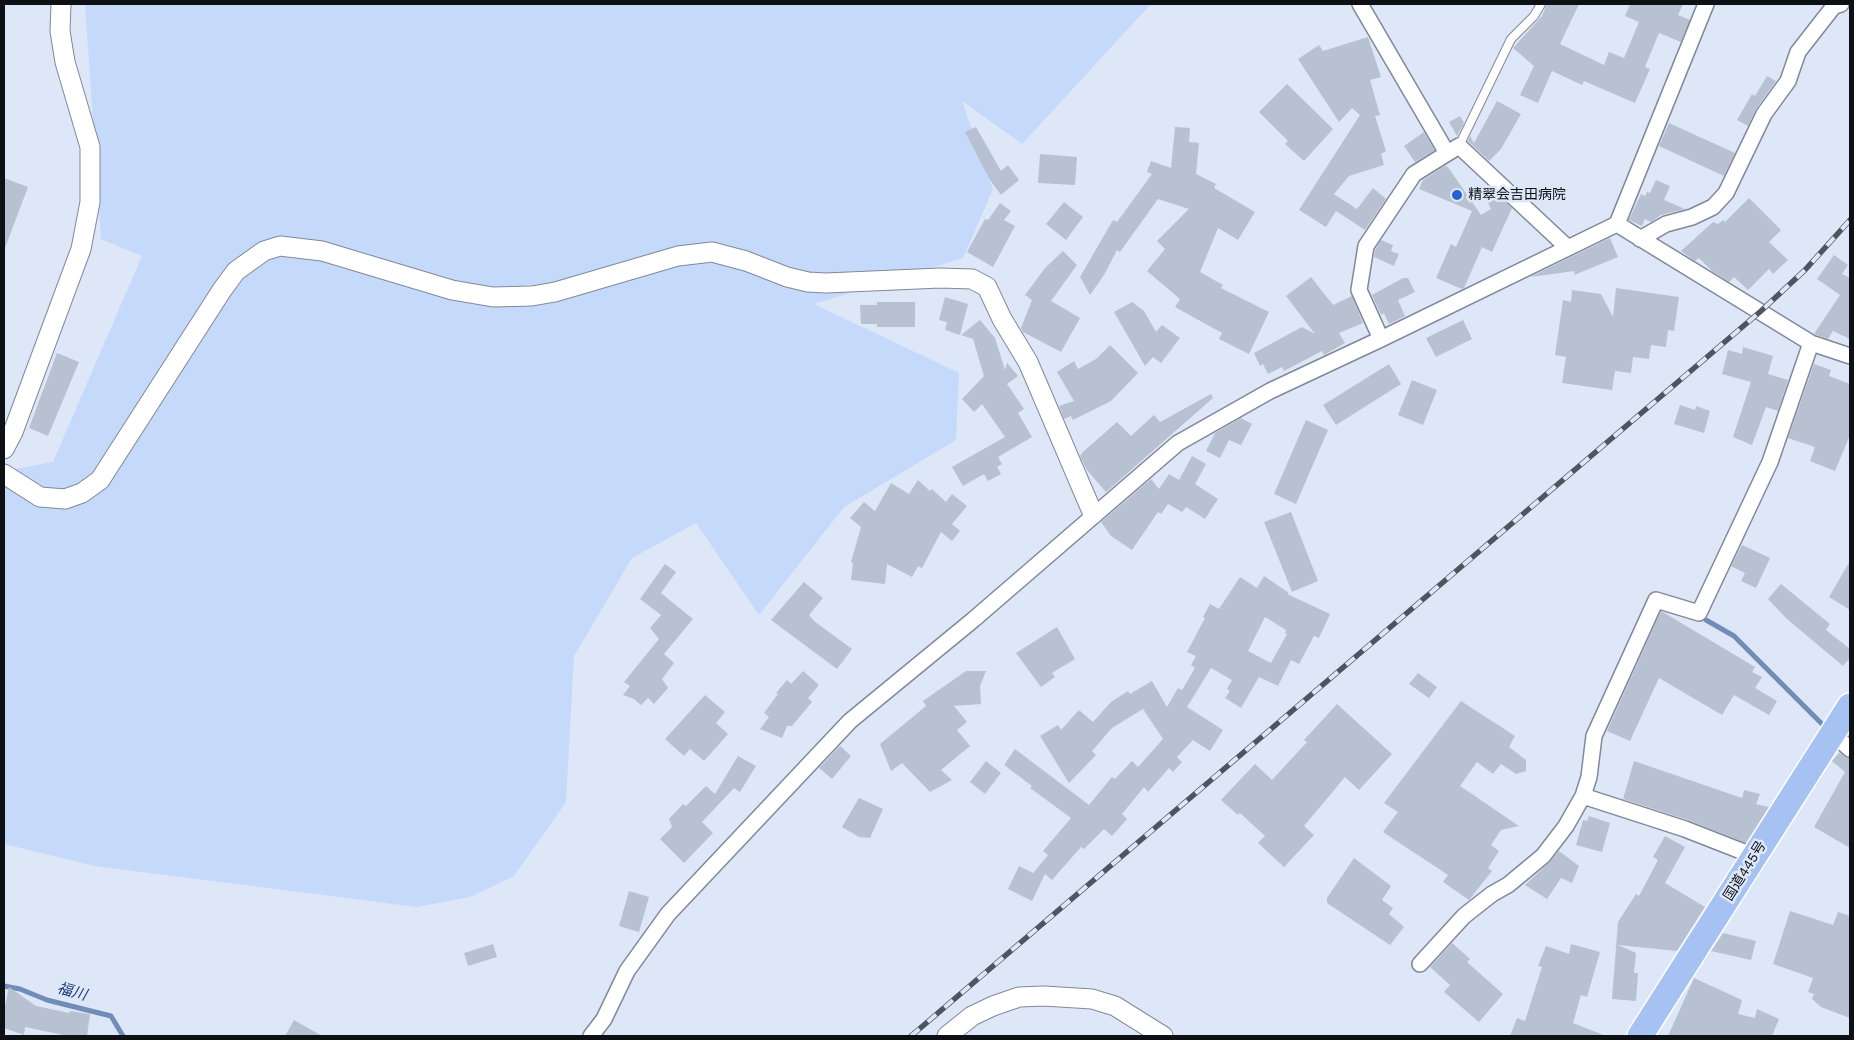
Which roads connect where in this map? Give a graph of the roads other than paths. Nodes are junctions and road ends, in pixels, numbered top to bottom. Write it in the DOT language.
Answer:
graph roads {
  1 [pos="61,4"];
  2 [pos="1360,4"];
  3 [pos="1541,4"];
  4 [pos="1706,4"];
  5 [pos="1841,4"];
  6 [pos="1453,149"];
  7 [pos="1617,224"];
  8 [pos="1640,239"];
  9 [pos="1568,248"];
  10 [pos="1381,340"];
  11 [pos="1811,344"];
  12 [pos="1850,356"];
  13 [pos="4,449"];
  14 [pos="4,474"];
  15 [pos="1093,514"];
  16 [pos="1850,706"];
  17 [pos="1842,742"];
  18 [pos="1583,796"];
  19 [pos="1754,856"];
  20 [pos="1420,964"];
  21 [pos="591,1036"];
  22 [pos="947,1036"];
  23 [pos="1163,1036"];
  24 [pos="1640,1036"];
  1 -- 13 [label="street"];
  2 -- 6 [label="street"];
  3 -- 6 [label="lane"];
  4 -- 7 [label="street"];
  5 -- 8 [label="street"];
  6 -- 9 [label="street"];
  6 -- 10 [label="street"];
  7 -- 8 [label="street"];
  7 -- 9 [label="street"];
  8 -- 11 [label="street"];
  9 -- 10 [label="street"];
  10 -- 15 [label="street"];
  11 -- 12 [label="street"];
  11 -- 18 [label="street"];
  14 -- 15 [label="street"];
  15 -- 21 [label="street"];
  16 -- 17 [label="highway, 国道445号"];
  17 -- 19 [label="highway, 国道445号"];
  18 -- 19 [label="street"];
  18 -- 20 [label="street"];
  19 -- 24 [label="highway, 国道445号"];
  22 -- 23 [label="street"];
}
